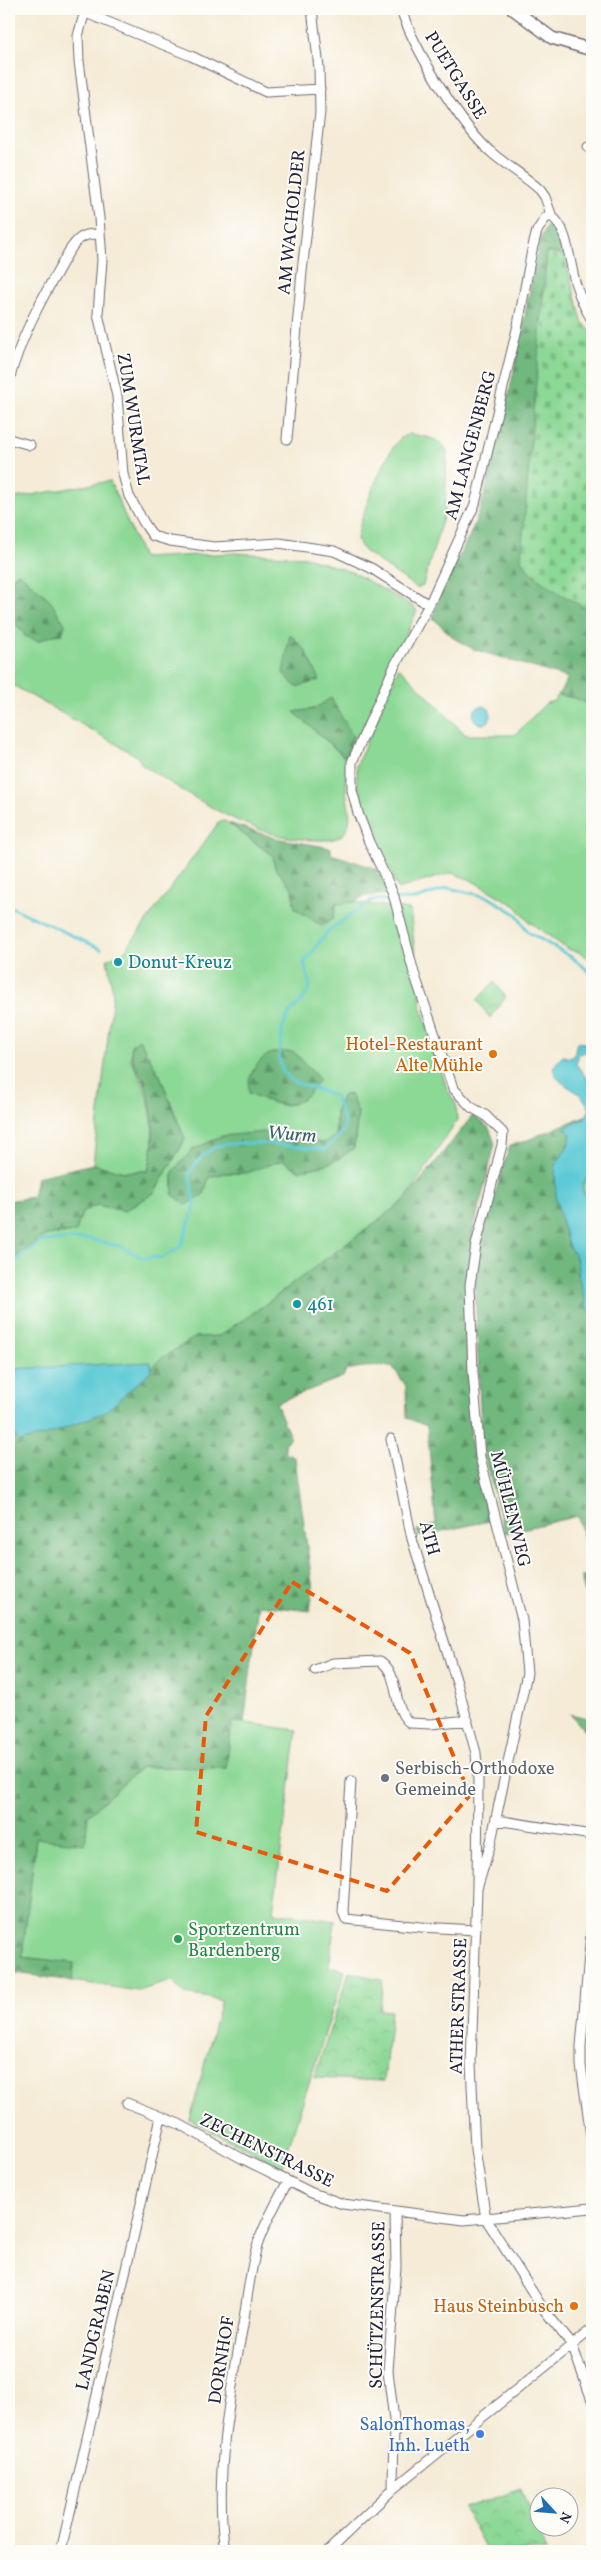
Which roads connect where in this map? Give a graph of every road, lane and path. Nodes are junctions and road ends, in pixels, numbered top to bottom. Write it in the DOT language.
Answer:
graph roads {
  1 [pos="312,9"];
  2 [pos="401,9"];
  3 [pos="513,9"];
  4 [pos="80,10"];
  5 [pos="592,50"];
  6 [pos="320,89"];
  7 [pos="552,217"];
  8 [pos="100,234"];
  9 [pos="592,320"];
  10 [pos="9,380"];
  11 [pos="9,439"];
  12 [pos="287,439"];
  13 [pos="30,445"];
  14 [pos="428,605"];
  15 [pos="503,1133"];
  16 [pos="391,1439"];
  17 [pos="445,1644"];
  18 [pos="315,1670"];
  19 [pos="468,1720"];
  20 [pos="351,1781"];
  21 [pos="496,1820"];
  22 [pos="592,1835"];
  23 [pos="477,1889"];
  24 [pos="592,1921"];
  25 [pos="476,1930"];
  26 [pos="127,2103"];
  27 [pos="590,2113"];
  28 [pos="161,2117"];
  29 [pos="592,2143"];
  30 [pos="288,2181"];
  31 [pos="592,2208"];
  32 [pos="395,2212"];
  33 [pos="486,2219"];
  34 [pos="592,2329"];
  35 [pos="572,2345"];
  36 [pos="592,2400"];
  37 [pos="393,2489"];
  38 [pos="61,2551"];
  39 [pos="225,2551"];
  40 [pos="328,2551"];
  1 -- 6 [label="street, AM WACHOLDER"];
  2 -- 7 [label="street, PUETGASSE"];
  3 -- 5 [label="street"];
  4 -- 6 [label="street"];
  4 -- 8 [label="street, ZUM WURMTAL"];
  6 -- 12 [label="street, AM WACHOLDER"];
  7 -- 9 [label="street"];
  7 -- 14 [label="street, AM LANGENBERG"];
  8 -- 10 [label="street"];
  8 -- 14 [label="street, ZUM WURMTAL"];
  11 -- 13 [label="street"];
  14 -- 15 [label="street, AM LANGENBERG"];
  15 -- 21 [label="street, MÜHLENWEG"];
  16 -- 17 [label="street, ATH"];
  17 -- 19 [label="street, ATHER STRASSE"];
  18 -- 19 [label="street"];
  19 -- 23 [label="street, ATHER STRASSE"];
  20 -- 25 [label="street"];
  21 -- 22 [label="street"];
  21 -- 23 [label="street, MÜHLENWEG"];
  23 -- 25 [label="street, ATHER STRASSE"];
  24 -- 27 [label="street"];
  25 -- 33 [label="street, ATHER STRASSE"];
  26 -- 28 [label="street, ZECHENSTRASSE"];
  27 -- 29 [label="street"];
  28 -- 30 [label="street, ZECHENSTRASSE"];
  28 -- 38 [label="street, LANDGRABEN"];
  30 -- 32 [label="street, ZECHENSTRASSE"];
  30 -- 39 [label="street, DORNHOF"];
  31 -- 33 [label="street, ZECHENSTRASSE"];
  32 -- 33 [label="street, ZECHENSTRASSE"];
  32 -- 37 [label="street, SCHÜTZENSTRASSE"];
  33 -- 35 [label="street, ATHER STRASSE"];
  34 -- 35 [label="street"];
  35 -- 36 [label="street, ATHER STRASSE"];
  35 -- 37 [label="street"];
  37 -- 40 [label="street"];
}
